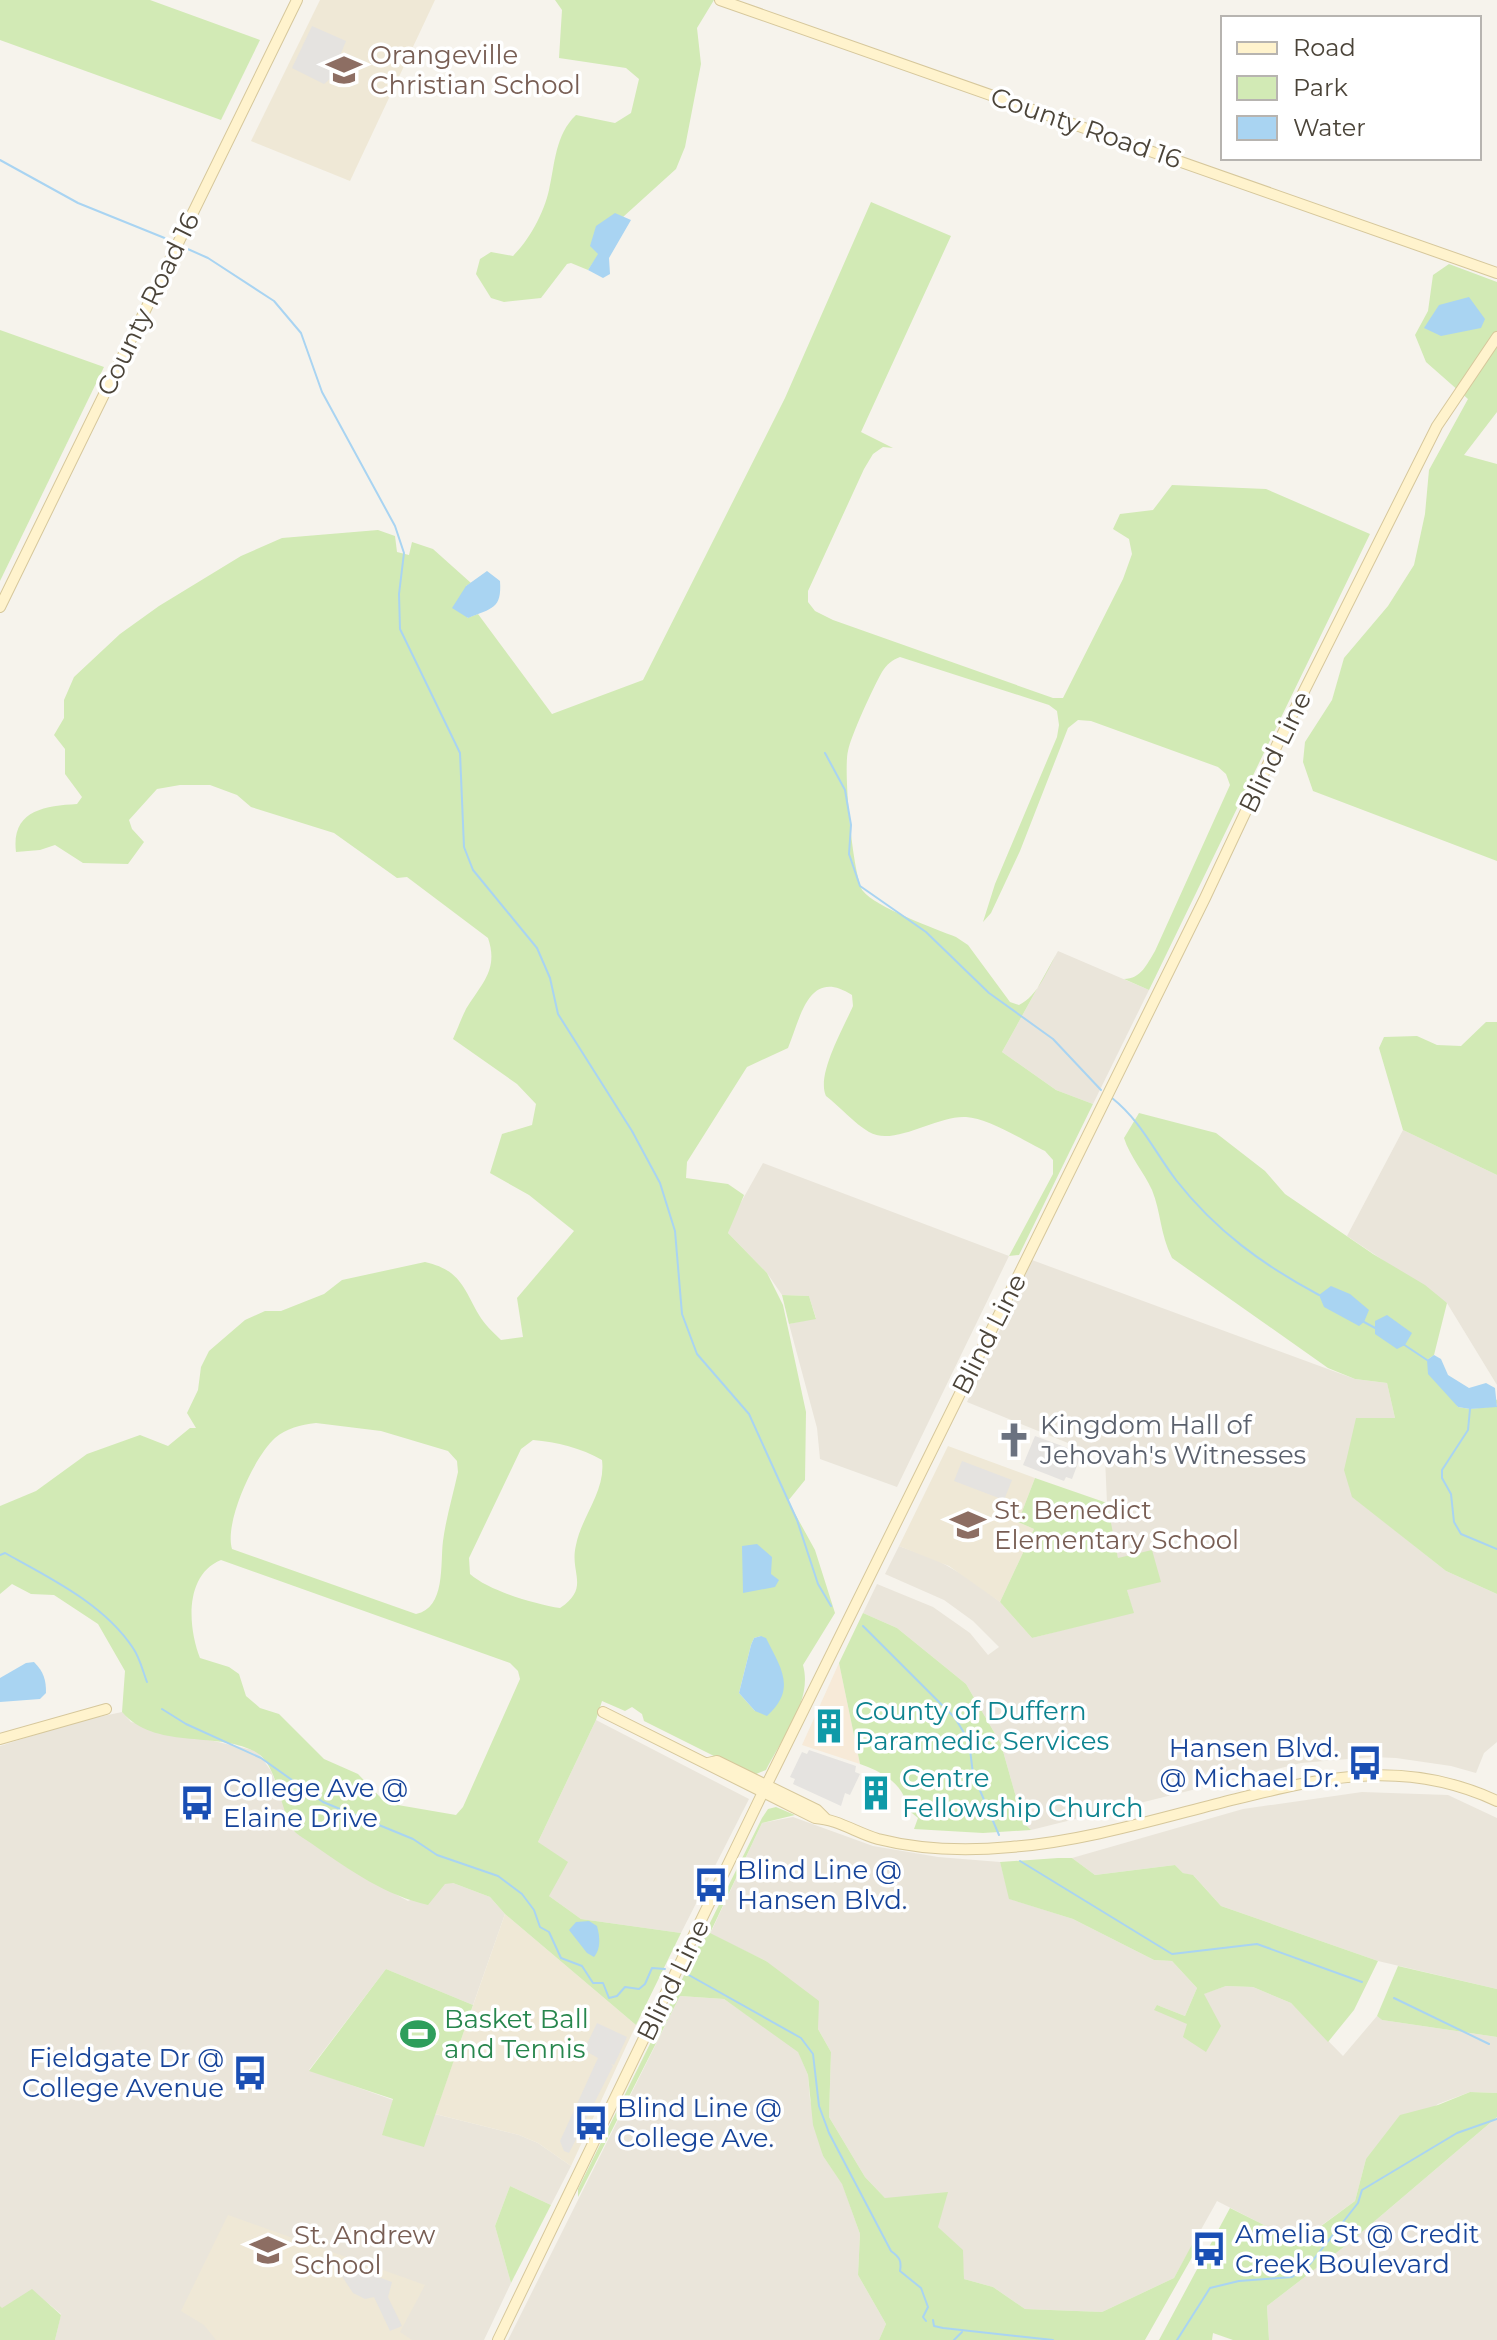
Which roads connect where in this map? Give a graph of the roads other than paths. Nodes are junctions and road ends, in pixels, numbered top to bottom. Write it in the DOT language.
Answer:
graph roads {
  1 [pos="297,0"];
  2 [pos="720,0"];
  3 [pos="1497,273"];
  4 [pos="1497,337"];
  5 [pos="0,607"];
  6 [pos="106,1709"];
  7 [pos="603,1712"];
  8 [pos="0,1739"];
  9 [pos="764,1789"];
  10 [pos="1497,1801"];
  11 [pos="498,2340"];
  1 -- 5 [label="street, County Road 16"];
  2 -- 3 [label="street, County Road 16"];
  4 -- 9 [label="street, Blind Line"];
  6 -- 8 [label="street"];
  7 -- 9 [label="street"];
  9 -- 10 [label="street"];
  9 -- 11 [label="street, Blind Line"];
}
